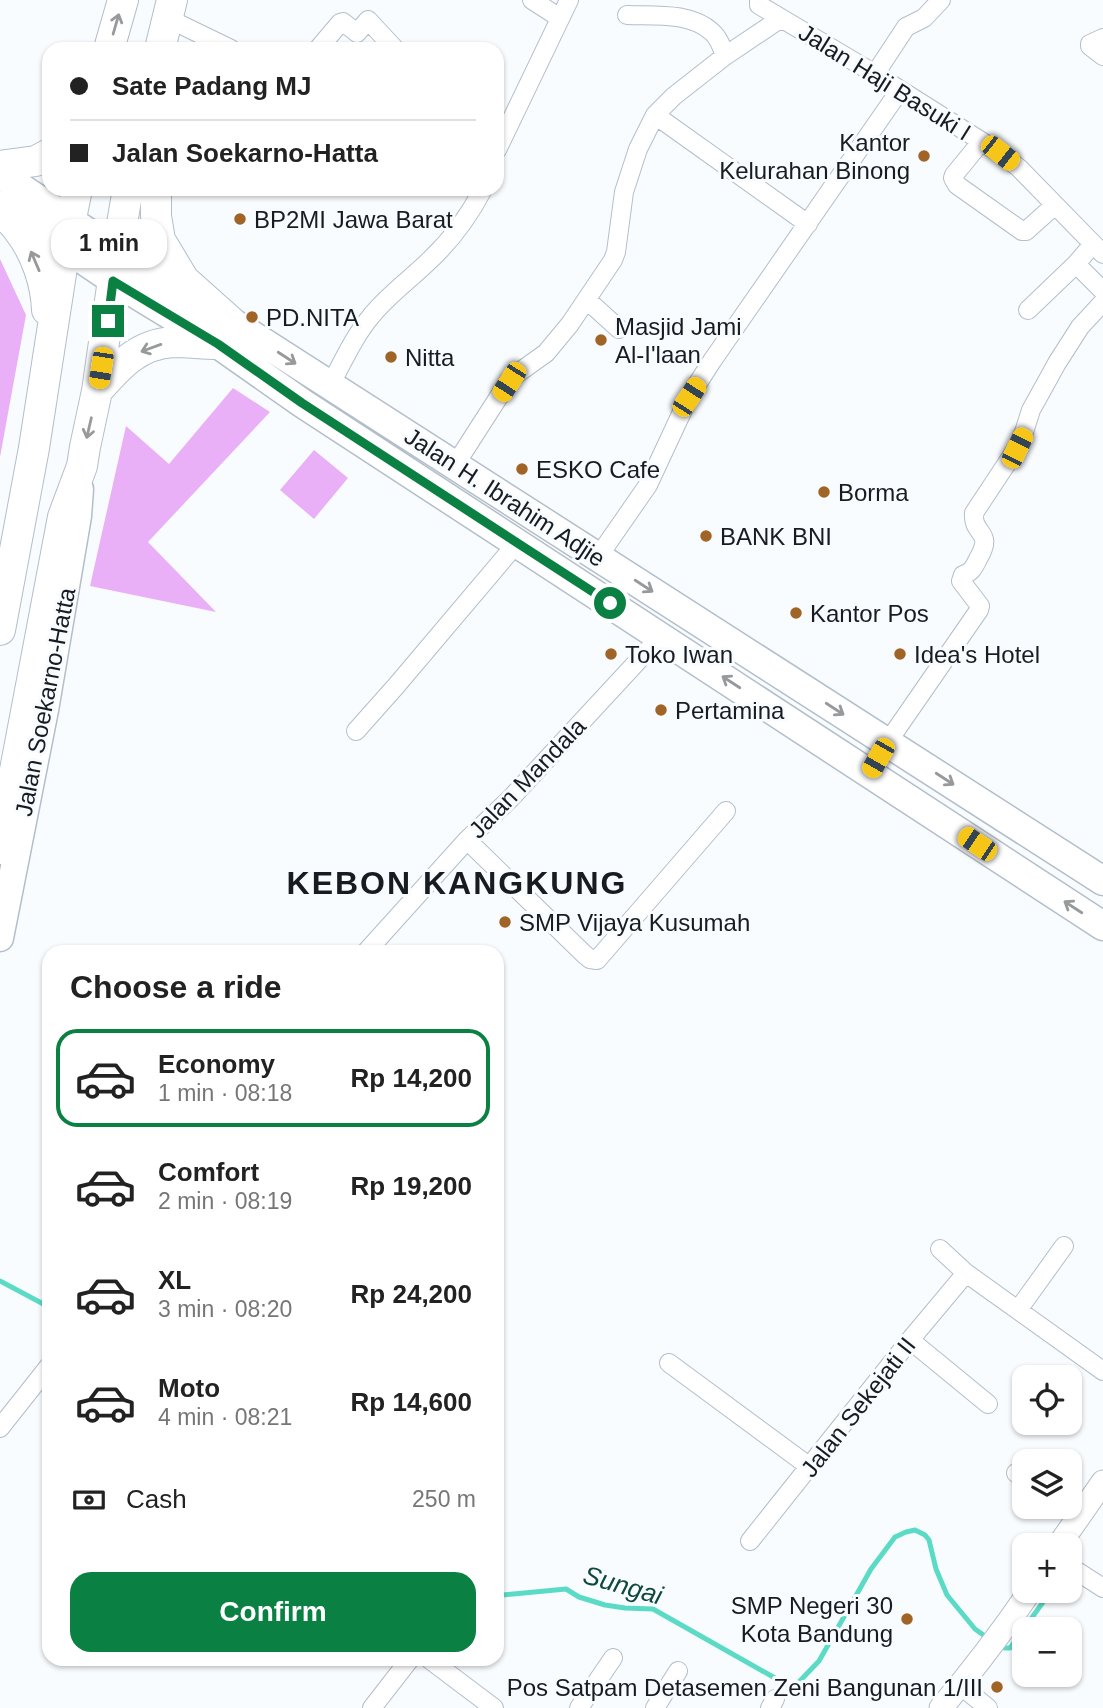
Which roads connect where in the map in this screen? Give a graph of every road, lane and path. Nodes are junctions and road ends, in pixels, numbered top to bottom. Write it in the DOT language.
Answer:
graph roads {
  1 [pos="123,0"];
  2 [pos="532,0"];
  3 [pos="569,0"];
  4 [pos="759,0"];
  5 [pos="941,0"];
  6 [pos="170,9"];
  7 [pos="627,15"];
  8 [pos="560,18"];
  9 [pos="785,20"];
  10 [pos="1103,38"];
  11 [pos="111,42"];
  12 [pos="162,42"];
  13 [pos="220,42"];
  14 [pos="324,42"];
  15 [pos="388,42"];
  16 [pos="1103,55"];
  17 [pos="725,56"];
  18 [pos="875,74"];
  19 [pos="900,90"];
  20 [pos="655,115"];
  21 [pos="504,130"];
  22 [pos="981,142"];
  23 [pos="42,158"];
  24 [pos="0,166"];
  25 [pos="0,174"];
  26 [pos="76,196"];
  27 [pos="127,196"];
  28 [pos="156,196"];
  29 [pos="479,196"];
  30 [pos="0,203"];
  31 [pos="1055,205"];
  32 [pos="0,210"];
  33 [pos="808,224"];
  34 [pos="68,235"];
  35 [pos="1098,249"];
  36 [pos="1076,264"];
  37 [pos="115,266"];
  38 [pos="1103,291"];
  39 [pos="587,300"];
  40 [pos="1103,302"];
  41 [pos="1028,310"];
  42 [pos="619,329"];
  43 [pos="224,332"];
  44 [pos="44,377"];
  45 [pos="330,385"];
  46 [pos="97,391"];
  47 [pos="34,448"];
  48 [pos="455,465"];
  49 [pos="82,466"];
  50 [pos="517,542"];
  51 [pos="598,557"];
  52 [pos="0,581"];
  53 [pos="0,630"];
  54 [pos="661,636"];
  55 [pos="356,731"];
  56 [pos="887,743"];
  57 [pos="870,773"];
  58 [pos="726,811"];
  59 [pos="467,840"];
  60 [pos="0,849"];
  61 [pos="1103,881"];
  62 [pos="1103,926"];
  63 [pos="0,938"];
  64 [pos="372,945"];
  65 [pos="1064,1246"];
  66 [pos="940,1249"];
  67 [pos="966,1273"];
  68 [pos="1018,1310"];
  69 [pos="910,1340"];
  70 [pos="670,1363"];
  71 [pos="1103,1371"];
  72 [pos="42,1375"];
  73 [pos="988,1404"];
  74 [pos="0,1428"];
  75 [pos="810,1467"];
  76 [pos="1101,1489"];
  77 [pos="1082,1504"];
  78 [pos="750,1541"];
  79 [pos="1082,1574"];
  80 [pos="1103,1588"];
  81 [pos="1022,1603"];
  82 [pos="613,1658"];
  83 [pos="405,1666"];
  84 [pos="438,1666"];
  85 [pos="678,1671"];
  86 [pos="960,1685"];
  87 [pos="372,1708"];
  88 [pos="494,1708"];
  89 [pos="579,1708"];
  90 [pos="655,1708"];
  91 [pos="941,1708"];
  92 [pos="988,1708"];
  11 -- 1 [label="highway, one-way"];
  2 -- 8 [label="street"];
  3 -- 8 [label="street"];
  4 -- 9 [label="street, Jalan Haji Basuki I"];
  5 -- 18 [label="street"];
  6 -- 12 [label="highway"];
  6 -- 13 [label="street"];
  7 -- 17 [label="street"];
  8 -- 21 [label="street"];
  9 -- 17 [label="street"];
  9 -- 18 [label="street, Jalan Haji Basuki I"];
  10 -- 16 [label="street"];
  14 -- 15 [label="street"];
  17 -- 20 [label="street"];
  18 -- 19 [label="street, Jalan Haji Basuki I"];
  19 -- 22 [label="street, Jalan Haji Basuki I"];
  19 -- 33 [label="street"];
  20 -- 33 [label="street"];
  20 -- 39 [label="street"];
  22 -- 31 [label="street, Jalan Haji Basuki I"];
  22 -- 31 [label="street"];
  23 -- 24 [label="highway"];
  25 -- 34 [label="main road"];
  26 -- 34 [label="highway"];
  27 -- 37 [label="highway, Jalan Soekarno-Hatta"];
  28 -- 43 [label="highway"];
  29 -- 45 [label="street"];
  30 -- 34 [label="main road"];
  31 -- 35 [label="street, Jalan Haji Basuki I"];
  44 -- 32 [label="highway, one-way"];
  33 -- 51 [label="street"];
  34 -- 37 [label="main road, Jalan H. Ibrahim Adjie"];
  34 -- 44 [label="highway"];
  35 -- 36 [label="street"];
  36 -- 38 [label="street"];
  36 -- 41 [label="street"];
  37 -- 43 [label="main road, Jalan H. Ibrahim Adjie"];
  37 -- 46 [label="highway, Jalan Soekarno-Hatta"];
  39 -- 42 [label="street"];
  39 -- 48 [label="street"];
  40 -- 56 [label="street"];
  43 -- 45 [label="main road, Jalan H. Ibrahim Adjie, one-way"];
  43 -- 46 [label="highway, one-way"];
  43 -- 50 [label="main road, Jalan H. Ibrahim Adjie"];
  44 -- 47 [label="highway"];
  45 -- 48 [label="main road, Jalan H. Ibrahim Adjie"];
  46 -- 49 [label="highway, Jalan Soekarno-Hatta, one-way"];
  47 -- 52 [label="main road"];
  47 -- 53 [label="highway"];
  48 -- 51 [label="main road, Jalan H. Ibrahim Adjie"];
  49 -- 60 [label="highway, Jalan Soekarno-Hatta"];
  49 -- 63 [label="main road, Jalan Soekarno-Hatta"];
  50 -- 54 [label="main road, Jalan H. Ibrahim Adjie"];
  50 -- 55 [label="street"];
  51 -- 56 [label="main road, Jalan H. Ibrahim Adjie, one-way"];
  57 -- 54 [label="main road, Jalan H. Ibrahim Adjie, one-way"];
  54 -- 59 [label="street, Jalan Mandala"];
  56 -- 57 [label="main road"];
  56 -- 61 [label="main road, Jalan H. Ibrahim Adjie, one-way"];
  62 -- 57 [label="main road, Jalan H. Ibrahim Adjie, one-way"];
  58 -- 59 [label="street"];
  59 -- 64 [label="street, Jalan Mandala"];
  65 -- 68 [label="street"];
  66 -- 67 [label="street"];
  67 -- 68 [label="street"];
  67 -- 69 [label="street, Jalan Sekejati II"];
  68 -- 71 [label="street"];
  69 -- 73 [label="street"];
  69 -- 75 [label="street, Jalan Sekejati II"];
  70 -- 75 [label="street"];
  72 -- 74 [label="street"];
  75 -- 78 [label="street, Jalan Sekejati II"];
  76 -- 77 [label="street"];
  79 -- 80 [label="street"];
  81 -- 86 [label="street"];
  82 -- 89 [label="street"];
  83 -- 87 [label="street"];
  84 -- 88 [label="street"];
  85 -- 90 [label="street"];
  86 -- 91 [label="street"];
  86 -- 92 [label="street"];
}
